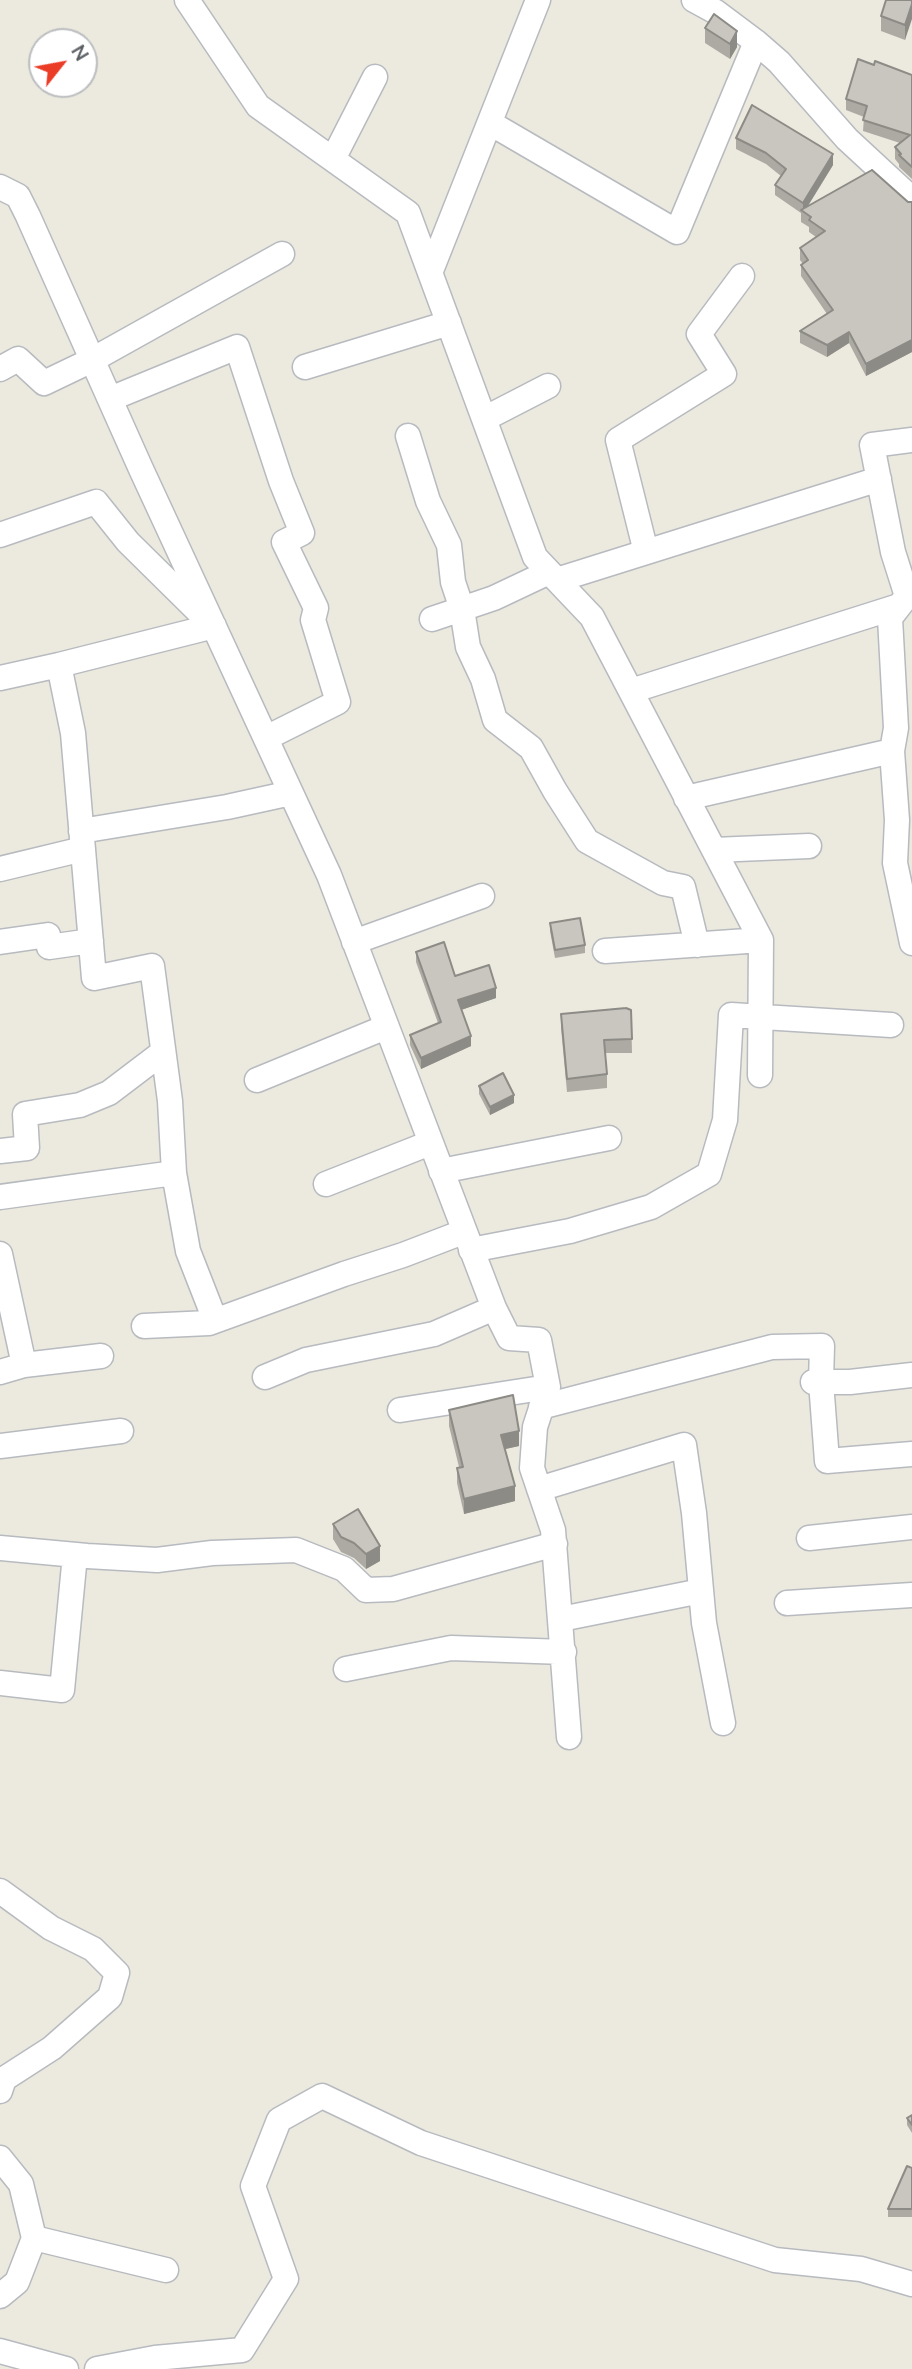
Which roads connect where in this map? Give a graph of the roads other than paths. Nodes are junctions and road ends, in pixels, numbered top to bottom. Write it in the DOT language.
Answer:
graph roads {
  1 [pos="187,0"];
  2 [pos="538,0"];
  3 [pos="694,0"];
  4 [pos="756,42"];
  5 [pos="375,76"];
  6 [pos="490,123"];
  7 [pos="333,159"];
  8 [pos="0,187"];
  9 [pos="912,199"];
  10 [pos="282,254"];
  11 [pos="430,273"];
  12 [pos="742,276"];
  13 [pos="449,323"];
  14 [pos="92,360"];
  15 [pos="305,367"];
  16 [pos="0,369"];
  17 [pos="548,386"];
  18 [pos="110,399"];
  19 [pos="484,419"];
  20 [pos="408,436"];
  21 [pos="912,440"];
  22 [pos="879,479"];
  23 [pos="0,535"];
  24 [pos="646,552"];
  25 [pos="553,576"];
  26 [pos="899,606"];
  27 [pos="462,609"];
  28 [pos="432,619"];
  29 [pos="214,626"];
  30 [pos="59,664"];
  31 [pos="0,678"];
  32 [pos="631,691"];
  33 [pos="266,738"];
  34 [pos="892,751"];
  35 [pos="291,793"];
  36 [pos="686,798"];
  37 [pos="904,829"];
  38 [pos="82,840"];
  39 [pos="809,846"];
  40 [pos="714,850"];
  41 [pos="0,869"];
  42 [pos="482,896"];
  43 [pos="91,940"];
  44 [pos="761,940"];
  45 [pos="0,942"];
  46 [pos="354,942"];
  47 [pos="912,943"];
  48 [pos="697,945"];
  49 [pos="605,951"];
  50 [pos="760,1017"];
  51 [pos="891,1025"];
  52 [pos="386,1027"];
  53 [pos="163,1052"];
  54 [pos="760,1076"];
  55 [pos="257,1080"];
  56 [pos="609,1138"];
  57 [pos="430,1143"];
  58 [pos="0,1150"];
  59 [pos="441,1171"];
  60 [pos="174,1173"];
  61 [pos="326,1184"];
  62 [pos="0,1197"];
  63 [pos="467,1241"];
  64 [pos="0,1255"];
  65 [pos="494,1308"];
  66 [pos="215,1320"];
  67 [pos="144,1326"];
  68 [pos="101,1356"];
  69 [pos="24,1365"];
  70 [pos="0,1372"];
  71 [pos="912,1375"];
  72 [pos="265,1377"];
  73 [pos="817,1382"];
  74 [pos="545,1397"];
  75 [pos="400,1410"];
  76 [pos="121,1431"];
  77 [pos="0,1446"];
  78 [pos="912,1454"];
  79 [pos="539,1489"];
  80 [pos="912,1527"];
  81 [pos="809,1538"];
  82 [pos="555,1544"];
  83 [pos="0,1548"];
  84 [pos="75,1555"];
  85 [pos="701,1591"];
  86 [pos="912,1595"];
  87 [pos="787,1603"];
  88 [pos="561,1619"];
  89 [pos="564,1652"];
  90 [pos="346,1669"];
  91 [pos="0,1683"];
  92 [pos="723,1723"];
  93 [pos="569,1737"];
  94 [pos="0,1891"];
  95 [pos="0,2091"];
  96 [pos="0,2158"];
  97 [pos="34,2238"];
  98 [pos="166,2270"];
  99 [pos="912,2284"];
  100 [pos="0,2297"];
  101 [pos="0,2351"];
  102 [pos="66,2369"];
  103 [pos="97,2369"];
  1 -- 7 [label="street"];
  2 -- 6 [label="street"];
  3 -- 4 [label="street"];
  4 -- 6 [label="street"];
  4 -- 9 [label="street"];
  5 -- 7 [label="street"];
  6 -- 11 [label="street"];
  7 -- 11 [label="street"];
  8 -- 14 [label="street"];
  10 -- 14 [label="street"];
  11 -- 13 [label="street"];
  12 -- 24 [label="street"];
  13 -- 15 [label="street"];
  13 -- 19 [label="street"];
  14 -- 16 [label="street"];
  14 -- 18 [label="street"];
  17 -- 19 [label="street"];
  18 -- 29 [label="street"];
  18 -- 33 [label="street"];
  19 -- 25 [label="street"];
  20 -- 27 [label="street"];
  21 -- 22 [label="street"];
  22 -- 24 [label="street"];
  22 -- 26 [label="street"];
  23 -- 29 [label="street"];
  24 -- 25 [label="street"];
  25 -- 27 [label="street"];
  25 -- 32 [label="street"];
  26 -- 32 [label="street"];
  26 -- 34 [label="street"];
  27 -- 28 [label="street"];
  27 -- 48 [label="street"];
  29 -- 30 [label="street"];
  29 -- 33 [label="street"];
  30 -- 31 [label="street"];
  30 -- 38 [label="street"];
  32 -- 36 [label="street"];
  33 -- 35 [label="street"];
  34 -- 36 [label="street"];
  34 -- 37 [label="street"];
  35 -- 38 [label="street"];
  35 -- 46 [label="street"];
  36 -- 40 [label="street"];
  37 -- 47 [label="street"];
  38 -- 41 [label="street"];
  38 -- 43 [label="street"];
  39 -- 40 [label="street"];
  40 -- 44 [label="street"];
  42 -- 46 [label="street"];
  43 -- 45 [label="street"];
  43 -- 53 [label="street"];
  44 -- 48 [label="street"];
  44 -- 50 [label="street"];
  46 -- 52 [label="street"];
  48 -- 49 [label="street"];
  50 -- 51 [label="street"];
  50 -- 54 [label="street"];
  50 -- 63 [label="street"];
  52 -- 55 [label="street"];
  52 -- 57 [label="street"];
  53 -- 58 [label="street"];
  53 -- 60 [label="street"];
  56 -- 59 [label="street"];
  57 -- 59 [label="street"];
  57 -- 61 [label="street"];
  59 -- 63 [label="street"];
  60 -- 62 [label="street"];
  60 -- 66 [label="street"];
  63 -- 65 [label="street"];
  63 -- 66 [label="street"];
  64 -- 69 [label="street"];
  65 -- 72 [label="street"];
  65 -- 74 [label="street"];
  66 -- 67 [label="street"];
  68 -- 69 [label="street"];
  69 -- 70 [label="street"];
  71 -- 73 [label="street"];
  73 -- 74 [label="street"];
  73 -- 78 [label="street"];
  74 -- 75 [label="street"];
  74 -- 79 [label="street"];
  76 -- 77 [label="street"];
  79 -- 82 [label="street"];
  79 -- 85 [label="street"];
  80 -- 81 [label="street"];
  82 -- 84 [label="street"];
  82 -- 88 [label="street"];
  83 -- 84 [label="street"];
  84 -- 91 [label="street"];
  85 -- 88 [label="street"];
  85 -- 92 [label="street"];
  86 -- 87 [label="street"];
  88 -- 89 [label="street"];
  89 -- 90 [label="street"];
  89 -- 93 [label="street"];
  94 -- 95 [label="street"];
  96 -- 97 [label="street"];
  97 -- 98 [label="street"];
  97 -- 100 [label="street"];
  99 -- 103 [label="street"];
  101 -- 102 [label="street"];
}
